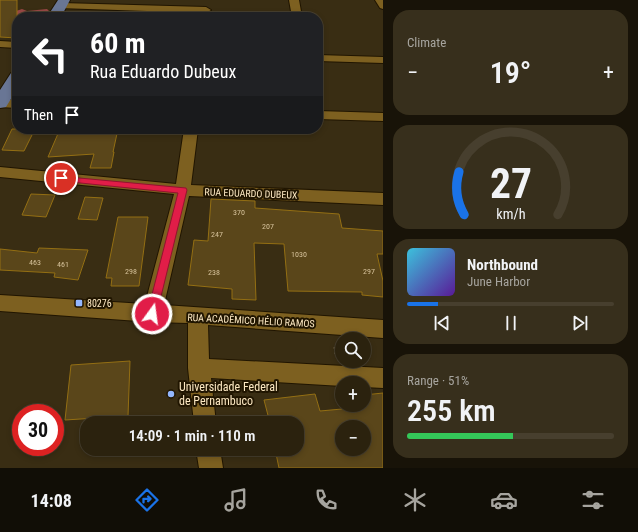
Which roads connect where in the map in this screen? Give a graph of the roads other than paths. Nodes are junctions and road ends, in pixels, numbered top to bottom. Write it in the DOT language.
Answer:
graph roads {
  1 [pos="294,0"];
  2 [pos="380,0"];
  3 [pos="383,6"];
  4 [pos="60,8"];
  5 [pos="206,9"];
  6 [pos="296,12"];
  7 [pos="0,44"];
  8 [pos="12,45"];
  9 [pos="323,58"];
  10 [pos="383,60"];
  11 [pos="12,84"];
  12 [pos="0,103"];
  13 [pos="12,104"];
  14 [pos="323,115"];
  15 [pos="383,117"];
  16 [pos="190,134"];
  17 [pos="0,172"];
  18 [pos="183,190"];
  19 [pos="383,199"];
  20 [pos="0,304"];
  21 [pos="152,314"];
  22 [pos="198,317"];
  23 [pos="383,329"];
  24 [pos="199,368"];
  25 [pos="383,378"];
  26 [pos="204,416"];
  27 [pos="209,456"];
  28 [pos="211,468"];
  1 -- 6 [label="street"];
  2 -- 3 [label="street"];
  4 -- 5 [label="street"];
  7 -- 8 [label="street"];
  9 -- 10 [label="street"];
  11 -- 12 [label="main road"];
  12 -- 13 [label="street"];
  14 -- 15 [label="street"];
  16 -- 18 [label="street"];
  17 -- 18 [label="street, RUA EDUARDO DUBEUX"];
  18 -- 19 [label="street, RUA EDUARDO DUBEUX"];
  18 -- 21 [label="street"];
  20 -- 21 [label="street, RUA ACADÊMICO HÉLIO RAMOS"];
  21 -- 22 [label="street, RUA ACADÊMICO HÉLIO RAMOS"];
  22 -- 23 [label="street, RUA ACADÊMICO HÉLIO RAMOS"];
  22 -- 24 [label="street"];
  24 -- 25 [label="street"];
  24 -- 26 [label="street"];
  27 -- 28 [label="street"];
}
